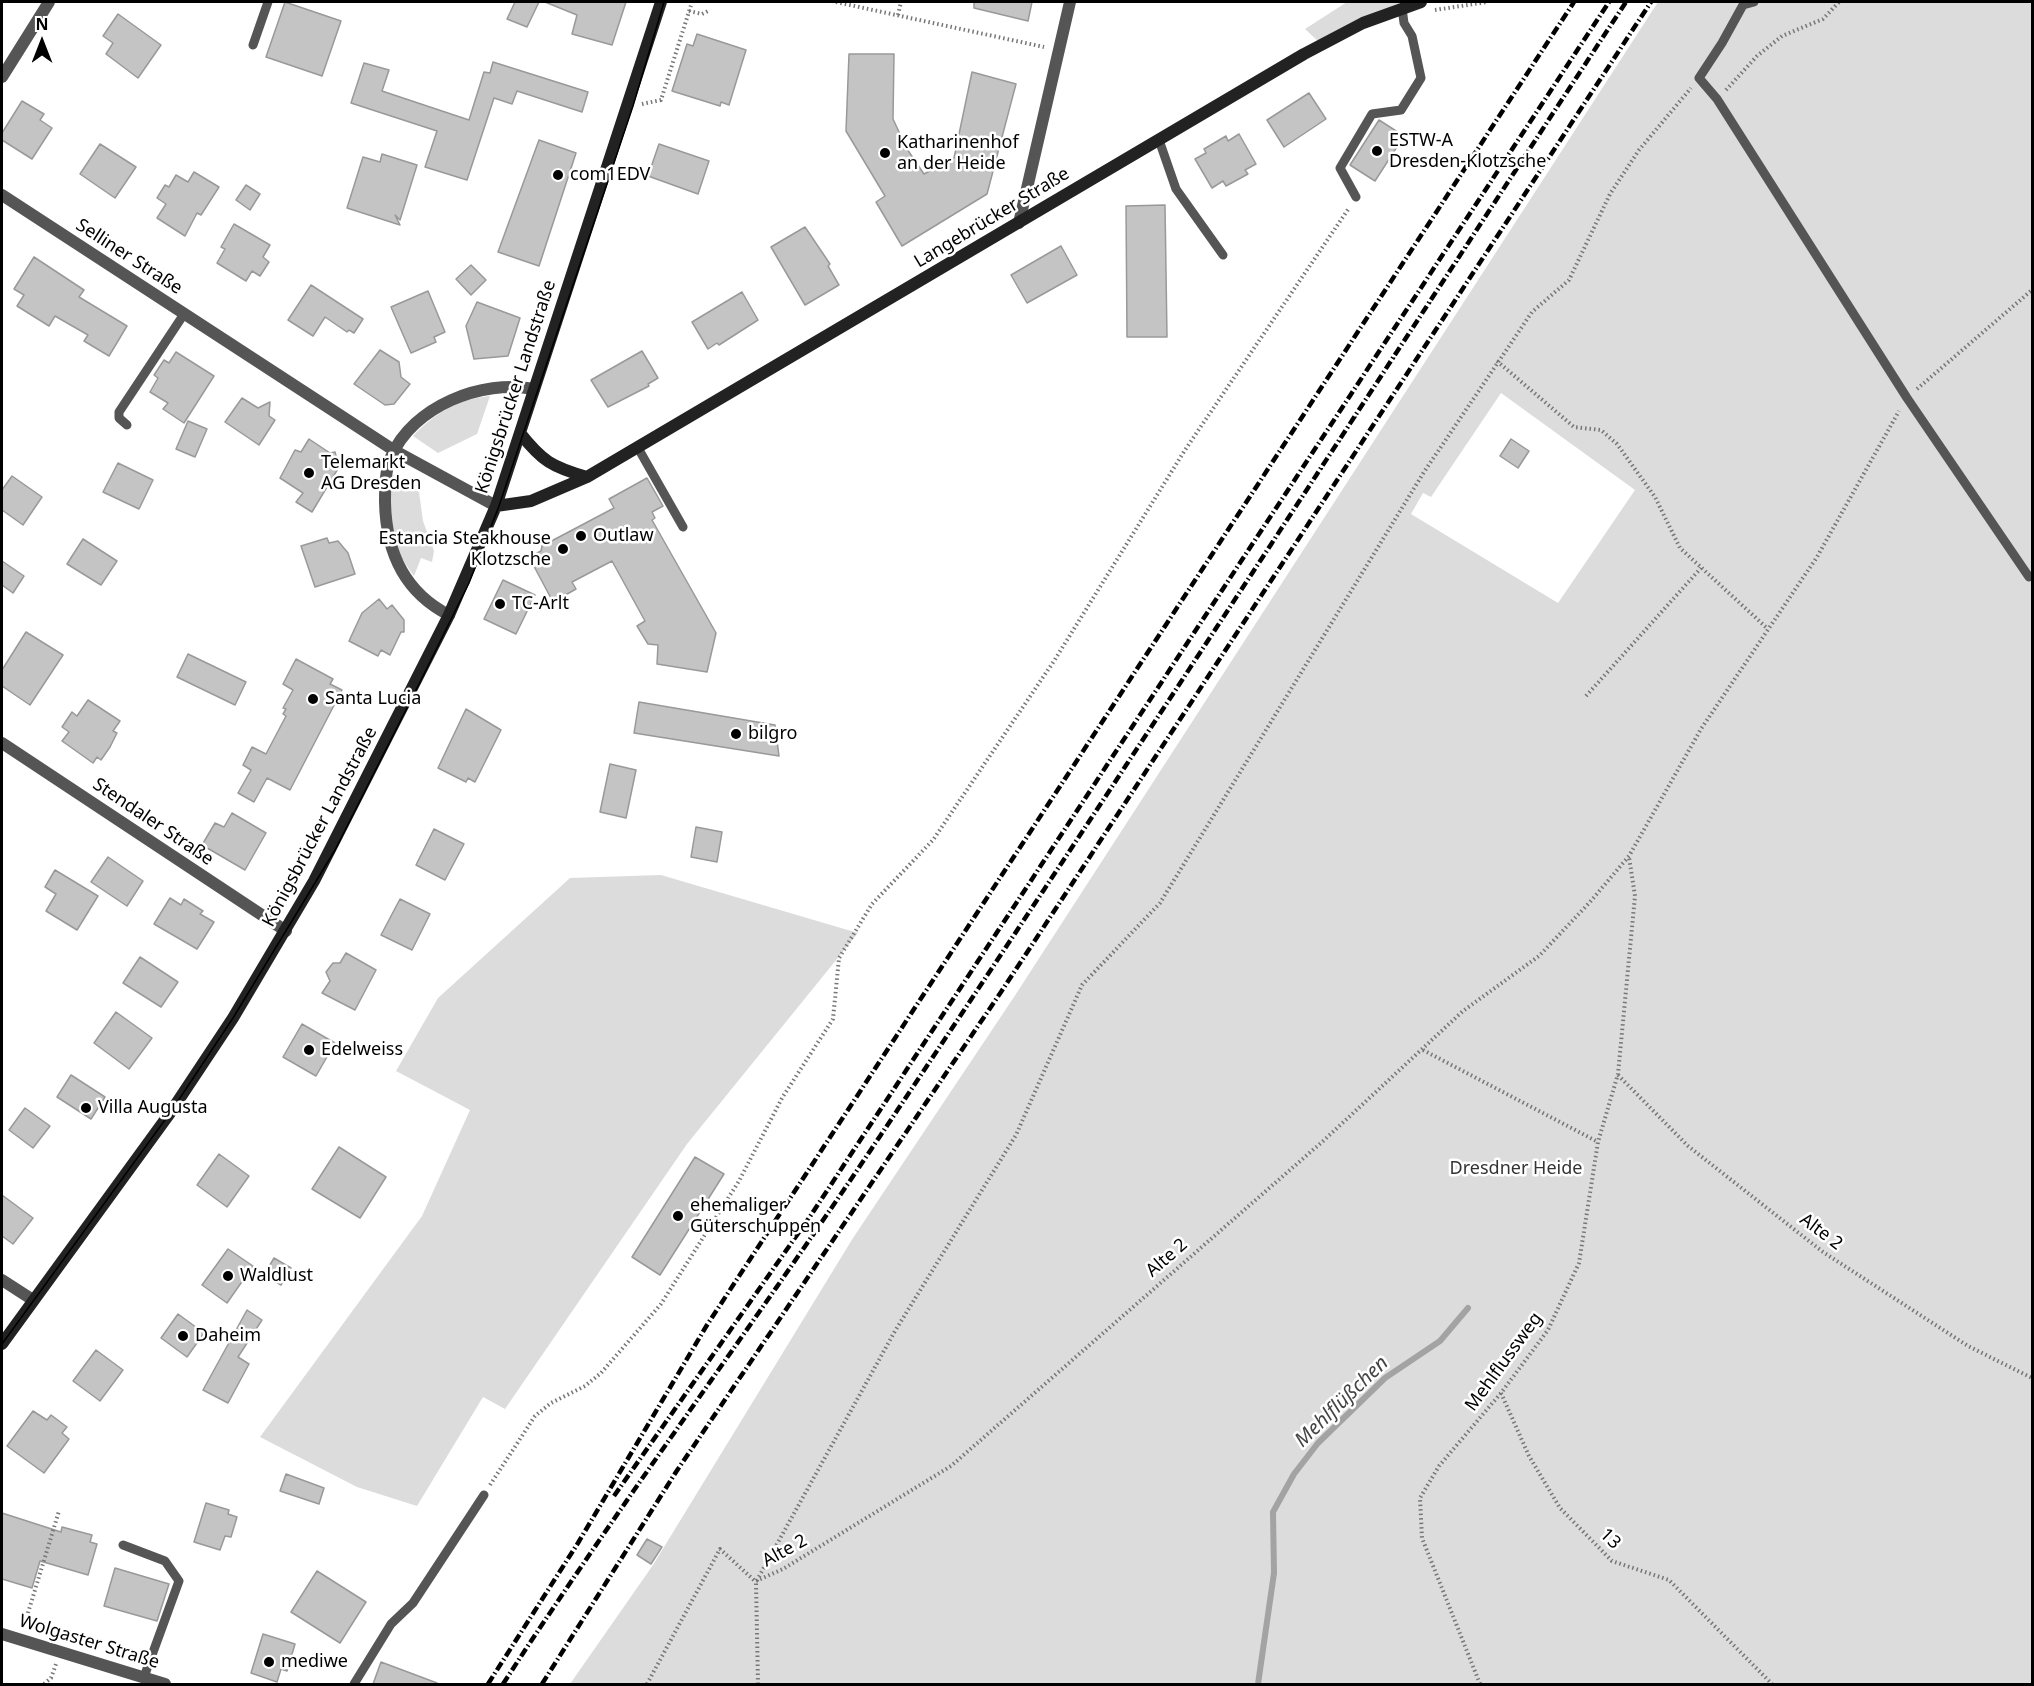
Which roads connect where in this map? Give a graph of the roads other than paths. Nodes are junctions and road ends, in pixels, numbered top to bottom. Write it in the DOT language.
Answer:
graph roads {
  1 [pos="49,2"];
  2 [pos="268,2"];
  3 [pos="661,2"];
  4 [pos="1070,2"];
  5 [pos="1421,2"];
  6 [pos="1754,2"];
  7 [pos="1402,8"];
  8 [pos="252,45"];
  9 [pos="2,77"];
  10 [pos="1159,140"];
  11 [pos="2,195"];
  12 [pos="1356,198"];
  13 [pos="1019,223"];
  14 [pos="1223,255"];
  15 [pos="184,314"];
  16 [pos="534,389"];
  17 [pos="127,425"];
  18 [pos="520,433"];
  19 [pos="638,448"];
  20 [pos="395,451"];
  21 [pos="587,477"];
  22 [pos="496,506"];
  23 [pos="683,527"];
  24 [pos="2029,577"];
  25 [pos="449,615"];
  26 [pos="2,743"];
  27 [pos="286,931"];
  28 [pos="2,1280"];
  29 [pos="33,1300"];
  30 [pos="2,1344"];
  31 [pos="484,1495"];
  32 [pos="123,1545"];
  33 [pos="2,1634"];
  34 [pos="144,1677"];
  35 [pos="165,1684"];
  36 [pos="354,1684"];
  1 -- 9 [label="street"];
  2 -- 8 [label="lane"];
  3 -- 16 [label="main road, Königsbrücker Landstraße"];
  4 -- 13 [label="street"];
  5 -- 7 [label="main road, Langebrücker Straße"];
  6 -- 24 [label="lane"];
  7 -- 10 [label="main road, Langebrücker Straße"];
  7 -- 12 [label="lane"];
  10 -- 13 [label="main road, Langebrücker Straße"];
  10 -- 14 [label="lane"];
  11 -- 15 [label="street, Selliner Straße"];
  13 -- 19 [label="main road, Langebrücker Straße"];
  15 -- 17 [label="lane"];
  15 -- 20 [label="street, Selliner Straße"];
  16 -- 18 [label="main road, Königsbrücker Landstraße"];
  16 -- 20 [label="street"];
  18 -- 21 [label="main road"];
  18 -- 22 [label="main road, Königsbrücker Landstraße"];
  19 -- 21 [label="main road, Langebrücker Straße"];
  19 -- 23 [label="lane"];
  20 -- 22 [label="street, Selliner Straße"];
  20 -- 25 [label="street"];
  21 -- 22 [label="main road, Langebrücker Straße"];
  22 -- 25 [label="main road, Königsbrücker Landstraße"];
  25 -- 27 [label="main road, Königsbrücker Landstraße"];
  26 -- 27 [label="street, Stendaler Straße"];
  27 -- 29 [label="main road, Königsbrücker Landstraße"];
  28 -- 29 [label="street"];
  29 -- 30 [label="main road, Königsbrücker Landstraße"];
  31 -- 36 [label="lane"];
  32 -- 34 [label="lane"];
  33 -- 34 [label="street, Wolgaster Straße"];
  34 -- 35 [label="street, Wolgaster Straße"];
}
